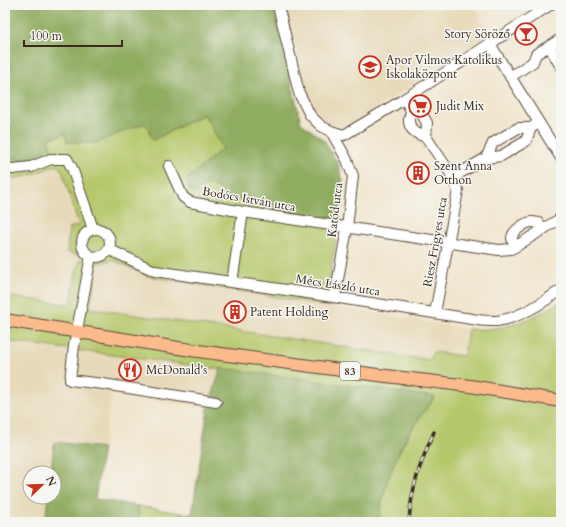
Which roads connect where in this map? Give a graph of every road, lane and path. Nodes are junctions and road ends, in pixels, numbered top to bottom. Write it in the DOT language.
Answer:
graph roads {
  1 [pos="278,5"];
  2 [pos="550,5"];
  3 [pos="561,39"];
  4 [pos="490,44"];
  5 [pos="549,46"];
  6 [pos="561,64"];
  7 [pos="510,77"];
  8 [pos="404,98"];
  9 [pos="411,111"];
  10 [pos="535,126"];
  11 [pos="331,131"];
  12 [pos="426,136"];
  13 [pos="486,158"];
  14 [pos="561,158"];
  15 [pos="169,166"];
  16 [pos="5,167"];
  17 [pos="453,177"];
  18 [pos="243,212"];
  19 [pos="561,218"];
  20 [pos="347,228"];
  21 [pos="543,229"];
  22 [pos="93,230"];
  23 [pos="449,242"];
  24 [pos="515,247"];
  25 [pos="108,249"];
  26 [pos="91,256"];
  27 [pos="232,282"];
  28 [pos="561,290"];
  29 [pos="335,297"];
  30 [pos="436,313"];
  31 [pos="5,320"];
  32 [pos="76,331"];
  33 [pos="561,401"];
  34 [pos="216,402"];
  1 -- 11 [label="street"];
  2 -- 4 [label="street"];
  3 -- 5 [label="street"];
  4 -- 7 [label="street"];
  4 -- 8 [label="street"];
  5 -- 6 [label="street"];
  5 -- 7 [label="street"];
  7 -- 10 [label="street"];
  8 -- 9 [label="street, Riesz Frigyes utca"];
  8 -- 11 [label="street"];
  9 -- 12 [label="street, Riesz Frigyes utca"];
  9 -- 12 [label="street, Riesz Frigyes utca"];
  10 -- 13 [label="street"];
  10 -- 13 [label="street"];
  10 -- 14 [label="street"];
  11 -- 20 [label="street, Katód utca"];
  12 -- 17 [label="street, Riesz Frigyes utca"];
  13 -- 17 [label="street"];
  15 -- 18 [label="street, Bodócs István utca"];
  16 -- 22 [label="street"];
  17 -- 23 [label="street, Riesz Frigyes utca"];
  18 -- 20 [label="street, Bodócs István utca"];
  18 -- 27 [label="street"];
  19 -- 21 [label="street"];
  20 -- 23 [label="street, Bodócs István utca"];
  20 -- 29 [label="street, Katód utca"];
  21 -- 24 [label="street"];
  21 -- 24 [label="street"];
  22 -- 25 [label="street"];
  22 -- 26 [label="street"];
  23 -- 24 [label="street, Bodócs István utca"];
  23 -- 30 [label="street, Riesz Frigyes utca"];
  25 -- 26 [label="street"];
  25 -- 27 [label="street, Mécs László utca"];
  26 -- 32 [label="street"];
  27 -- 29 [label="street, Mécs László utca"];
  28 -- 30 [label="street, Mécs László utca"];
  29 -- 30 [label="street, Mécs László utca"];
  31 -- 32 [label="main road, 83"];
  32 -- 33 [label="main road, 83"];
  32 -- 34 [label="street"];
}
